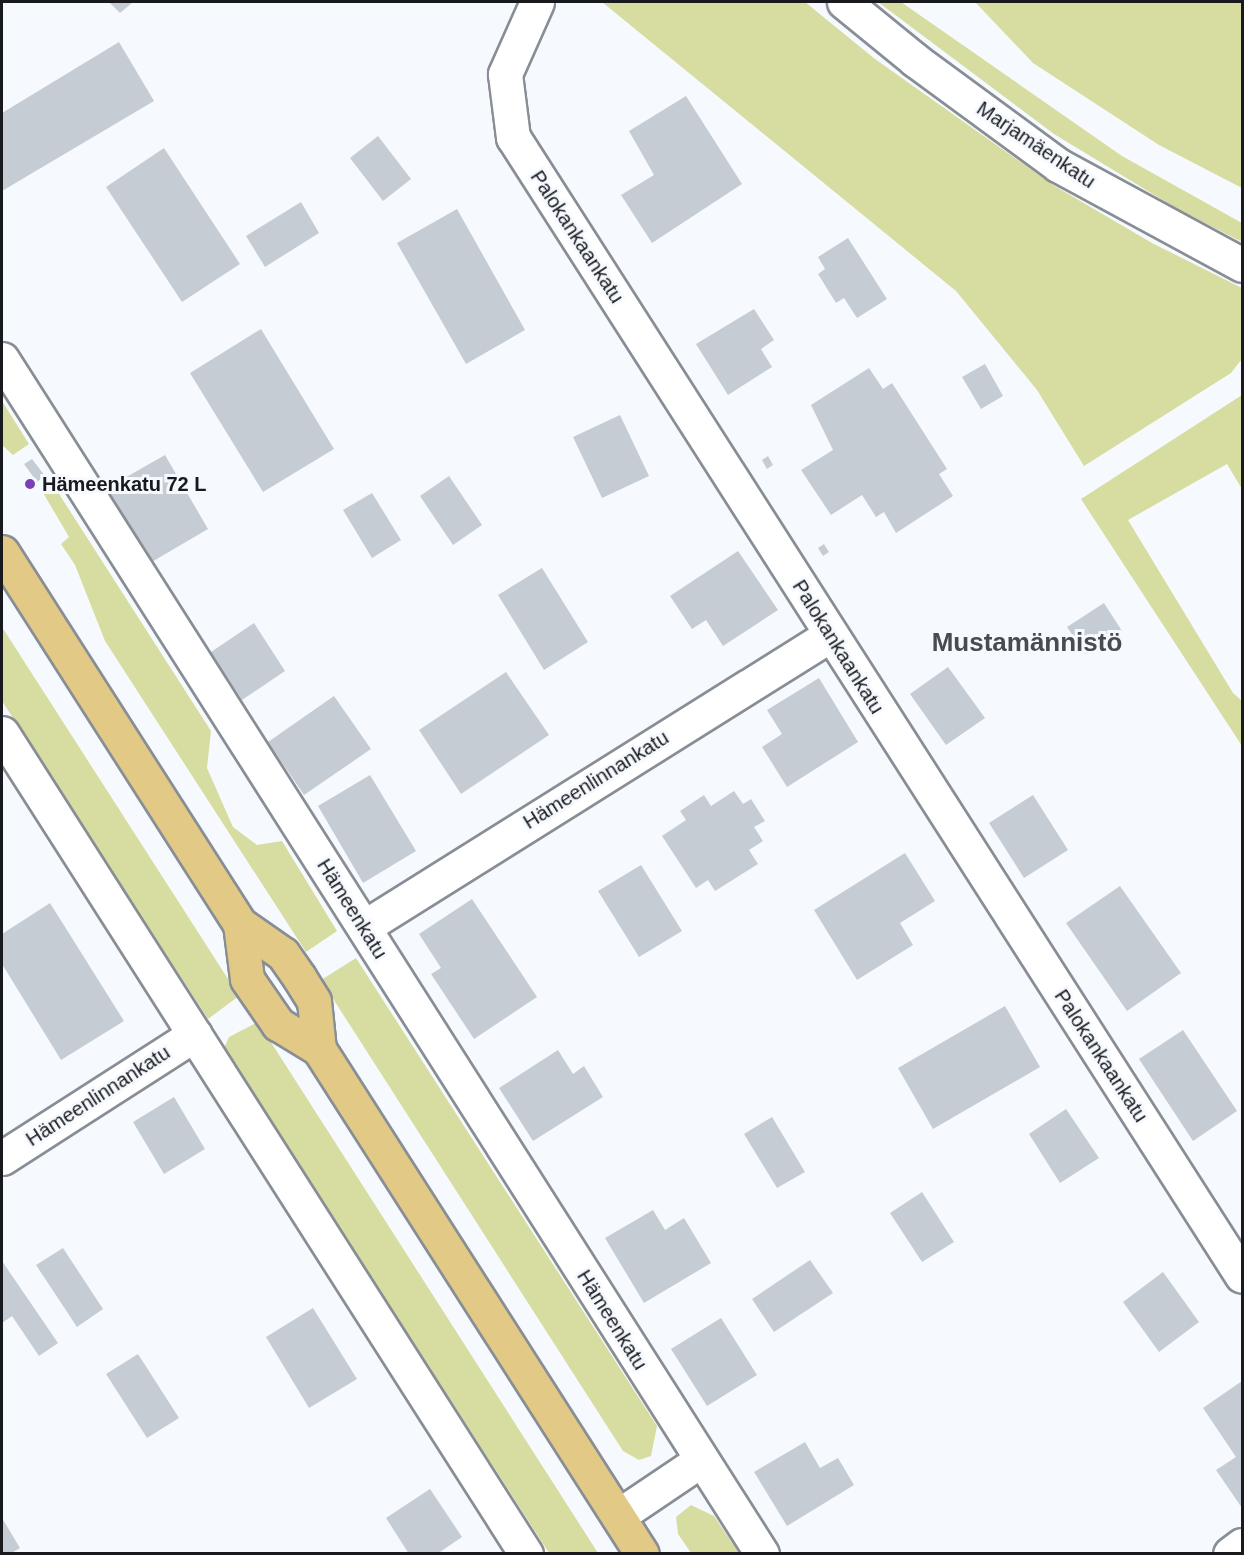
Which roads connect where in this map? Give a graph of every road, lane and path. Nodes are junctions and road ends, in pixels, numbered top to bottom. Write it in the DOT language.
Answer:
graph roads {
  1 [pos="537,2"];
  2 [pos="844,2"];
  3 [pos="1242,265"];
  4 [pos="2,359"];
  5 [pos="2,552"];
  6 [pos="830,635"];
  7 [pos="2,733"];
  8 [pos="240,924"];
  9 [pos="364,927"];
  10 [pos="195,1034"];
  11 [pos="319,1049"];
  12 [pos="2,1158"];
  13 [pos="1242,1276"];
  14 [pos="701,1460"];
  15 [pos="618,1516"];
  16 [pos="1242,1545"];
  17 [pos="526,1554"];
  18 [pos="642,1554"];
  19 [pos="762,1554"];
  20 [pos="1230,1554"];
  1 -- 6 [label="street, Palokankaankatu"];
  2 -- 3 [label="street, Marjamäenkatu"];
  4 -- 9 [label="street, Hämeenkatu"];
  5 -- 8 [label="main road"];
  6 -- 9 [label="street, Hämeenlinnankatu"];
  6 -- 13 [label="street, Palokankaankatu"];
  7 -- 10 [label="street"];
  8 -- 11 [label="main road"];
  8 -- 11 [label="main road"];
  9 -- 14 [label="street, Hämeenkatu"];
  10 -- 12 [label="street, Hämeenlinnankatu"];
  10 -- 17 [label="street"];
  11 -- 15 [label="main road"];
  14 -- 15 [label="street"];
  14 -- 19 [label="street, Hämeenkatu"];
  15 -- 18 [label="main road"];
  16 -- 20 [label="street"];
}
